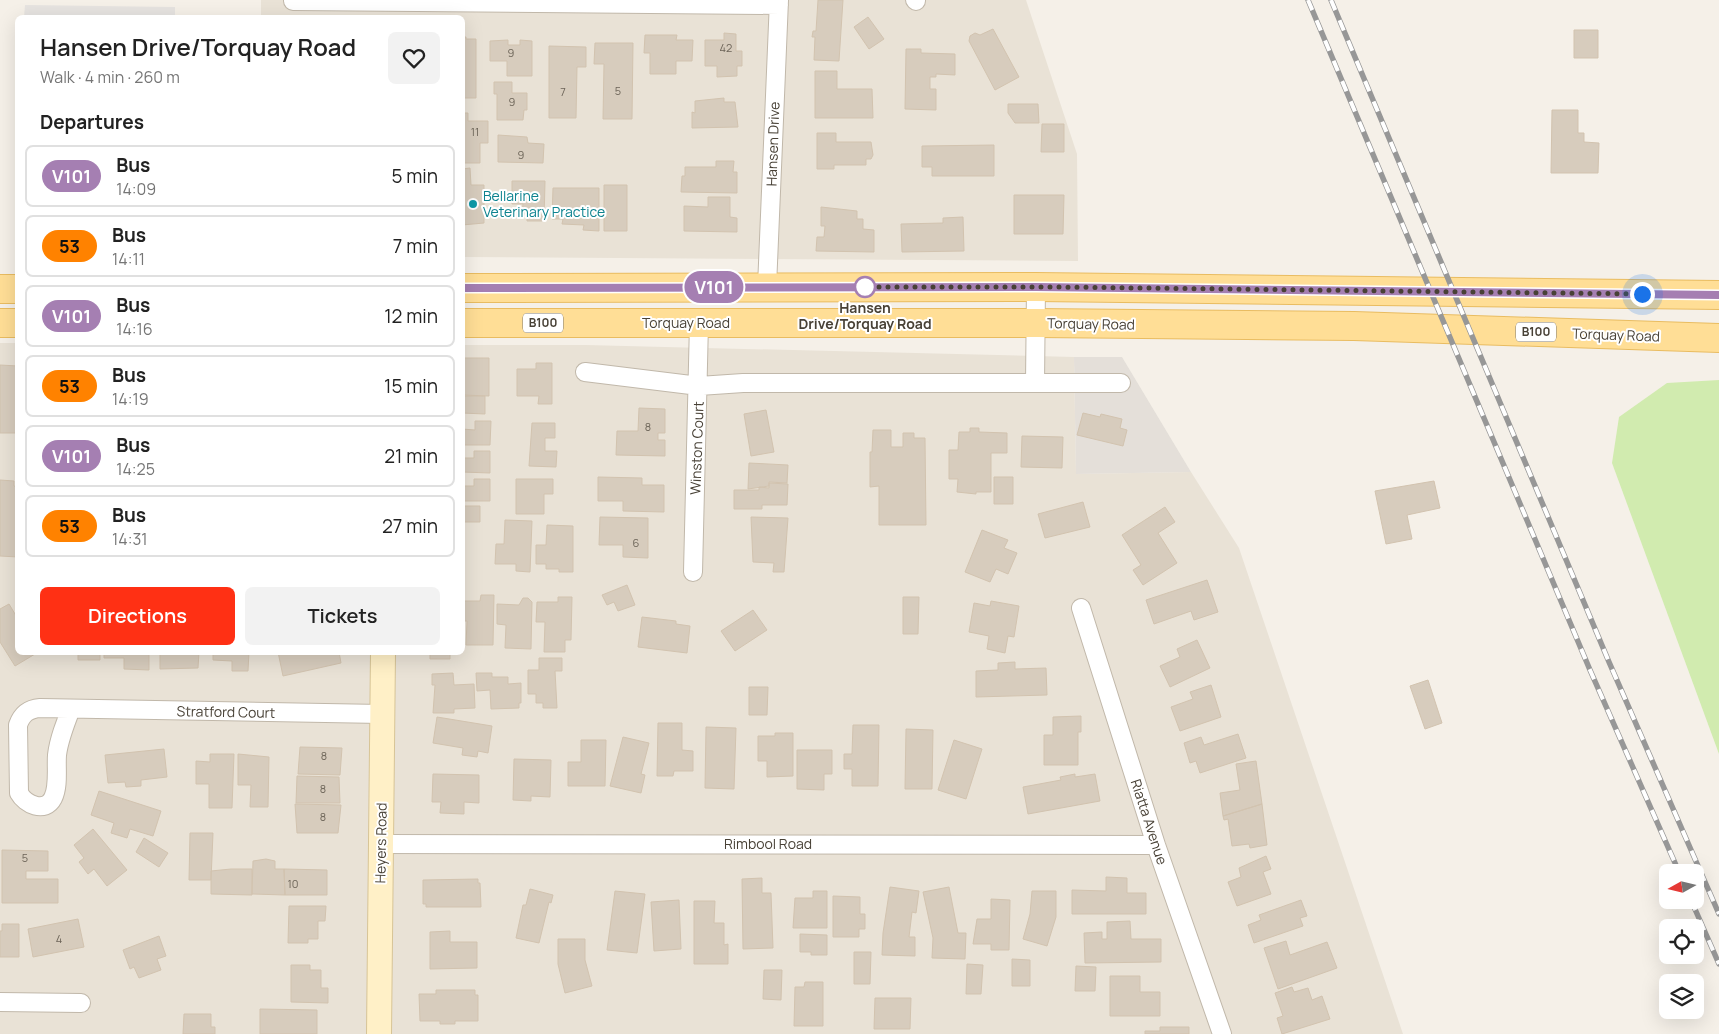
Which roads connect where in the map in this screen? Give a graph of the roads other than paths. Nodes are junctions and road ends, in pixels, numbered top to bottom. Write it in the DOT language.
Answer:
graph roads {
  1 [pos="293,0"];
  2 [pos="328,0"];
  3 [pos="779,2"];
  4 [pos="767,287"];
  5 [pos="1036,287"];
  6 [pos="465,288"];
  7 [pos="0,289"];
  8 [pos="15,289"];
  9 [pos="1719,295"];
  10 [pos="0,323"];
  11 [pos="15,323"];
  12 [pos="465,323"];
  13 [pos="699,323"];
  14 [pos="1037,323"];
  15 [pos="1719,338"];
  16 [pos="585,372"];
  17 [pos="1120,382"];
  18 [pos="1035,383"];
  19 [pos="699,386"];
  20 [pos="692,572"];
  21 [pos="1081,608"];
  22 [pos="383,655"];
  23 [pos="71,710"];
  24 [pos="382,714"];
  25 [pos="381,844"];
  26 [pos="1156,845"];
  27 [pos="0,1002"];
  28 [pos="81,1003"];
  29 [pos="379,1034"];
  30 [pos="1222,1034"];
  1 -- 2 [label="street"];
  2 -- 3 [label="street"];
  3 -- 4 [label="street, Hansen Drive"];
  4 -- 5 [label="main road"];
  4 -- 6 [label="main road"];
  5 -- 9 [label="main road"];
  5 -- 14 [label="street"];
  7 -- 8 [label="main road"];
  10 -- 11 [label="main road"];
  12 -- 13 [label="main road, Torquay Road / B100"];
  13 -- 14 [label="main road, Torquay Road / B100"];
  13 -- 19 [label="street, Winston Court"];
  14 -- 15 [label="main road, Torquay Road / B100"];
  14 -- 18 [label="street"];
  16 -- 19 [label="street"];
  17 -- 18 [label="street"];
  18 -- 19 [label="street"];
  19 -- 20 [label="street, Winston Court"];
  21 -- 26 [label="street, Riatta Avenue"];
  22 -- 24 [label="street, Heyers Road"];
  23 -- 23 [label="street, Stratford Court"];
  23 -- 24 [label="street, Stratford Court"];
  24 -- 25 [label="street, Heyers Road"];
  25 -- 26 [label="street, Rimbool Road"];
  25 -- 29 [label="street, Heyers Road"];
  26 -- 30 [label="street, Riatta Avenue"];
  27 -- 28 [label="street"];
}
